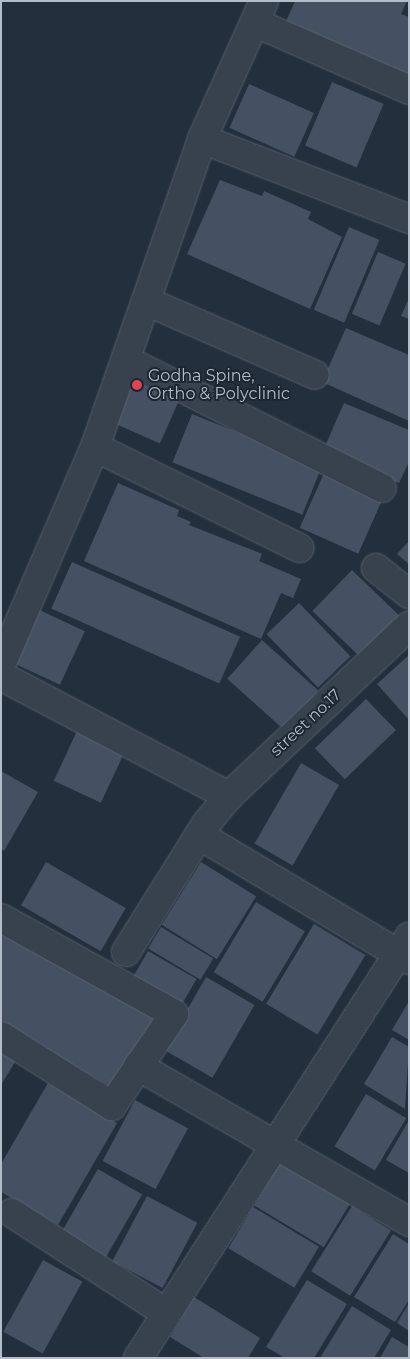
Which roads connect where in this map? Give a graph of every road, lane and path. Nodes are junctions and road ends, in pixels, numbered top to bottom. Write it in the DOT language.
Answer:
graph roads {
  1 [pos="260,12"];
  2 [pos="409,90"];
  3 [pos="202,140"];
  4 [pos="409,220"];
  5 [pos="146,301"];
  6 [pos="126,360"];
  7 [pos="315,375"];
  8 [pos="95,447"];
  9 [pos="382,488"];
  10 [pos="299,548"];
  11 [pos="376,568"];
  12 [pos="409,594"];
  13 [pos="409,626"];
  14 [pos="1,665"];
  15 [pos="1,676"];
  16 [pos="229,796"];
  17 [pos="202,830"];
  18 [pos="1,918"];
  19 [pos="405,950"];
  20 [pos="126,952"];
  21 [pos="1,1036"];
  22 [pos="138,1066"];
  23 [pos="273,1143"];
  24 [pos="12,1213"];
  25 [pos="409,1222"];
  26 [pos="166,1313"];
  27 [pos="138,1358"];
  1 -- 2 [label="street"];
  1 -- 3 [label="street"];
  3 -- 4 [label="street"];
  3 -- 5 [label="street"];
  5 -- 6 [label="street"];
  5 -- 7 [label="street"];
  6 -- 8 [label="street"];
  6 -- 9 [label="street"];
  8 -- 10 [label="street"];
  8 -- 14 [label="street"];
  11 -- 12 [label="street"];
  13 -- 16 [label="street, street no.17"];
  15 -- 16 [label="street"];
  16 -- 17 [label="street, street no.17"];
  17 -- 19 [label="street"];
  17 -- 20 [label="street, street no.17"];
  18 -- 22 [label="street"];
  19 -- 23 [label="street"];
  21 -- 22 [label="street"];
  22 -- 23 [label="street"];
  23 -- 25 [label="street"];
  23 -- 26 [label="street"];
  24 -- 26 [label="street"];
  26 -- 27 [label="street"];
}
